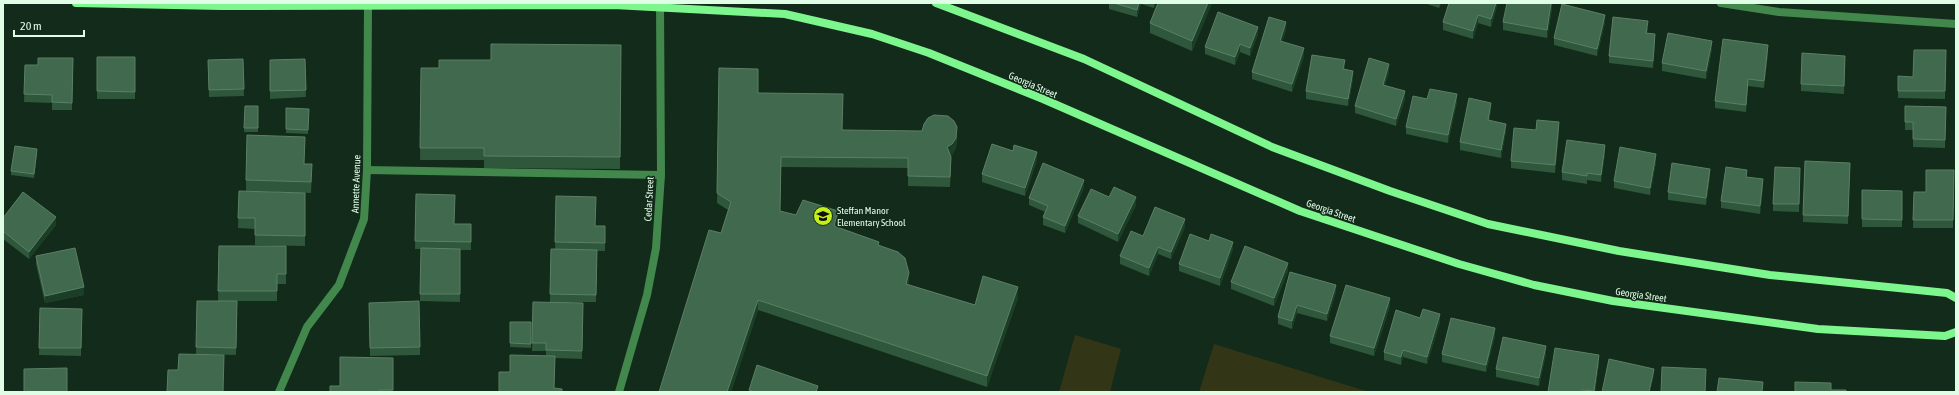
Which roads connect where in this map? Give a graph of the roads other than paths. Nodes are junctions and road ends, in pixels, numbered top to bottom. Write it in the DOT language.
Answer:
graph roads {
  1 [pos="76,3"];
  2 [pos="936,3"];
  3 [pos="1721,3"];
  4 [pos="368,4"];
  5 [pos="660,5"];
  6 [pos="1956,24"];
  7 [pos="367,170"];
  8 [pos="661,174"];
  9 [pos="1956,298"];
  10 [pos="1956,332"];
  11 [pos="279,392"];
  12 [pos="619,392"];
  1 -- 4 [label="main road, Georgia Street"];
  2 -- 9 [label="main road"];
  3 -- 6 [label="street"];
  4 -- 5 [label="main road, Georgia Street"];
  4 -- 7 [label="street, Annette Avenue"];
  5 -- 8 [label="street, Cedar Street"];
  5 -- 10 [label="main road, Georgia Street"];
  7 -- 8 [label="street"];
  7 -- 11 [label="street, Annette Avenue"];
  8 -- 12 [label="street, Cedar Street"];
}
